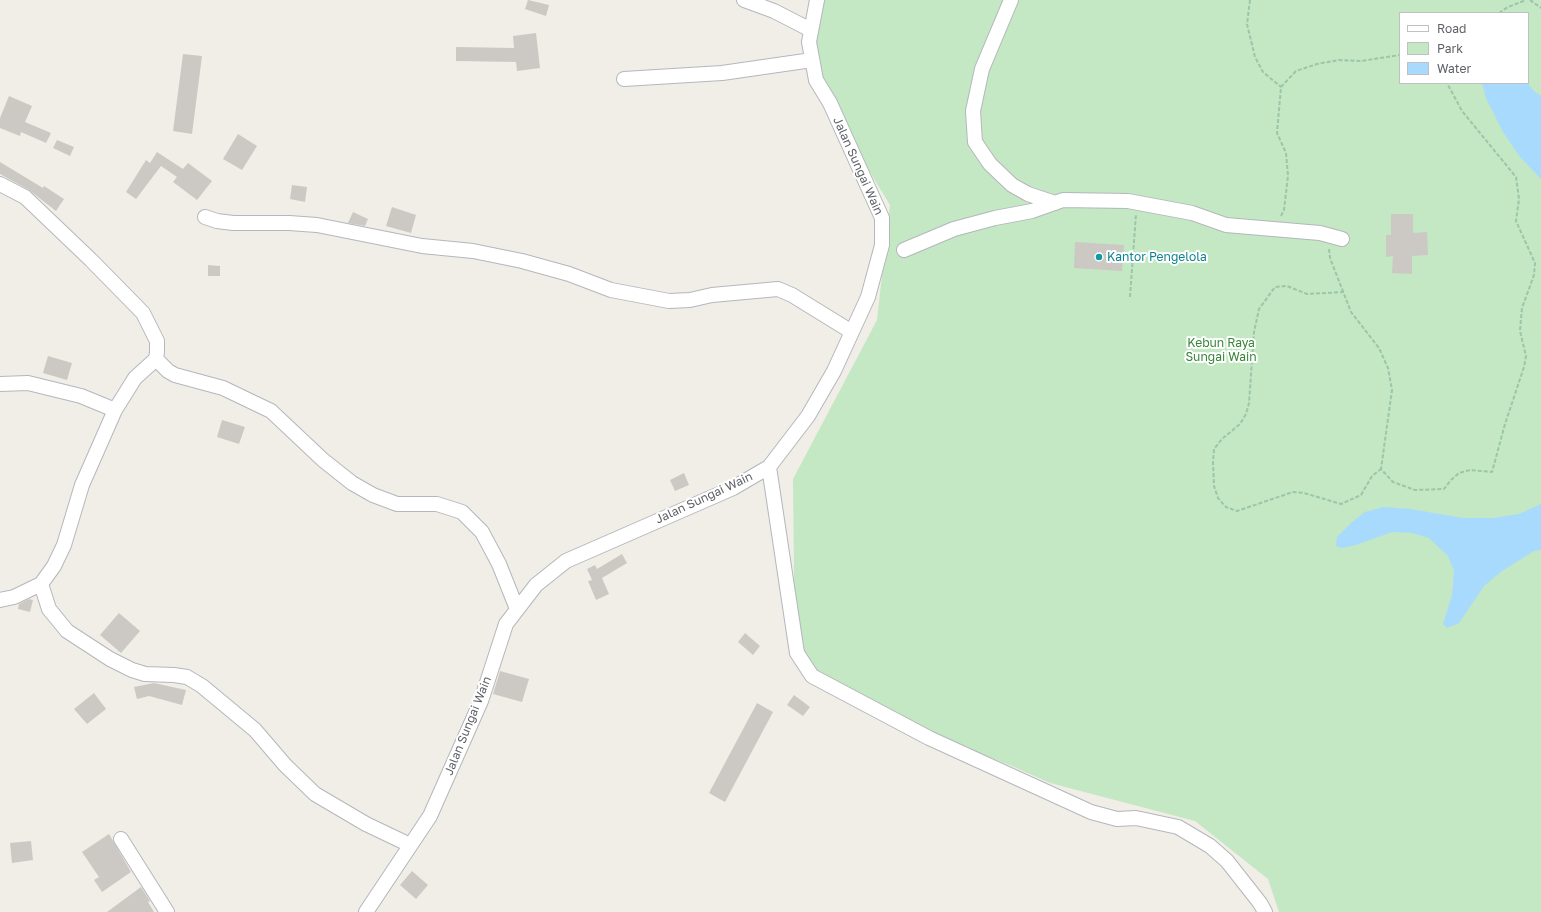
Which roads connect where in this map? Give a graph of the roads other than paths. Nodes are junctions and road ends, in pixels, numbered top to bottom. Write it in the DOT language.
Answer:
graph roads {
  1 [pos="744,0"];
  2 [pos="817,0"];
  3 [pos="1011,0"];
  4 [pos="811,30"];
  5 [pos="812,60"];
  6 [pos="624,79"];
  7 [pos="0,184"];
  8 [pos="1055,203"];
  9 [pos="205,217"];
  10 [pos="1336,238"];
  11 [pos="904,250"];
  12 [pos="852,332"];
  13 [pos="156,359"];
  14 [pos="0,384"];
  15 [pos="114,410"];
  16 [pos="769,467"];
  17 [pos="41,584"];
  18 [pos="0,600"];
  19 [pos="517,610"];
  20 [pos="121,839"];
  21 [pos="410,845"];
  22 [pos="167,912"];
  23 [pos="366,912"];
  24 [pos="1265,912"];
  1 -- 4 [label="street"];
  2 -- 4 [label="street, Jalan Sungai Wain"];
  3 -- 8 [label="street"];
  4 -- 5 [label="street, Jalan Sungai Wain"];
  5 -- 6 [label="street"];
  5 -- 12 [label="street, Jalan Sungai Wain"];
  7 -- 13 [label="street"];
  8 -- 10 [label="street"];
  8 -- 11 [label="street"];
  9 -- 12 [label="street"];
  12 -- 16 [label="street, Jalan Sungai Wain"];
  13 -- 15 [label="street"];
  13 -- 19 [label="street"];
  14 -- 15 [label="street"];
  15 -- 17 [label="street"];
  16 -- 19 [label="street, Jalan Sungai Wain"];
  16 -- 24 [label="street"];
  17 -- 18 [label="street"];
  17 -- 21 [label="street"];
  19 -- 21 [label="street, Jalan Sungai Wain"];
  20 -- 22 [label="street"];
  21 -- 23 [label="street, Jalan Sungai Wain"];
}
